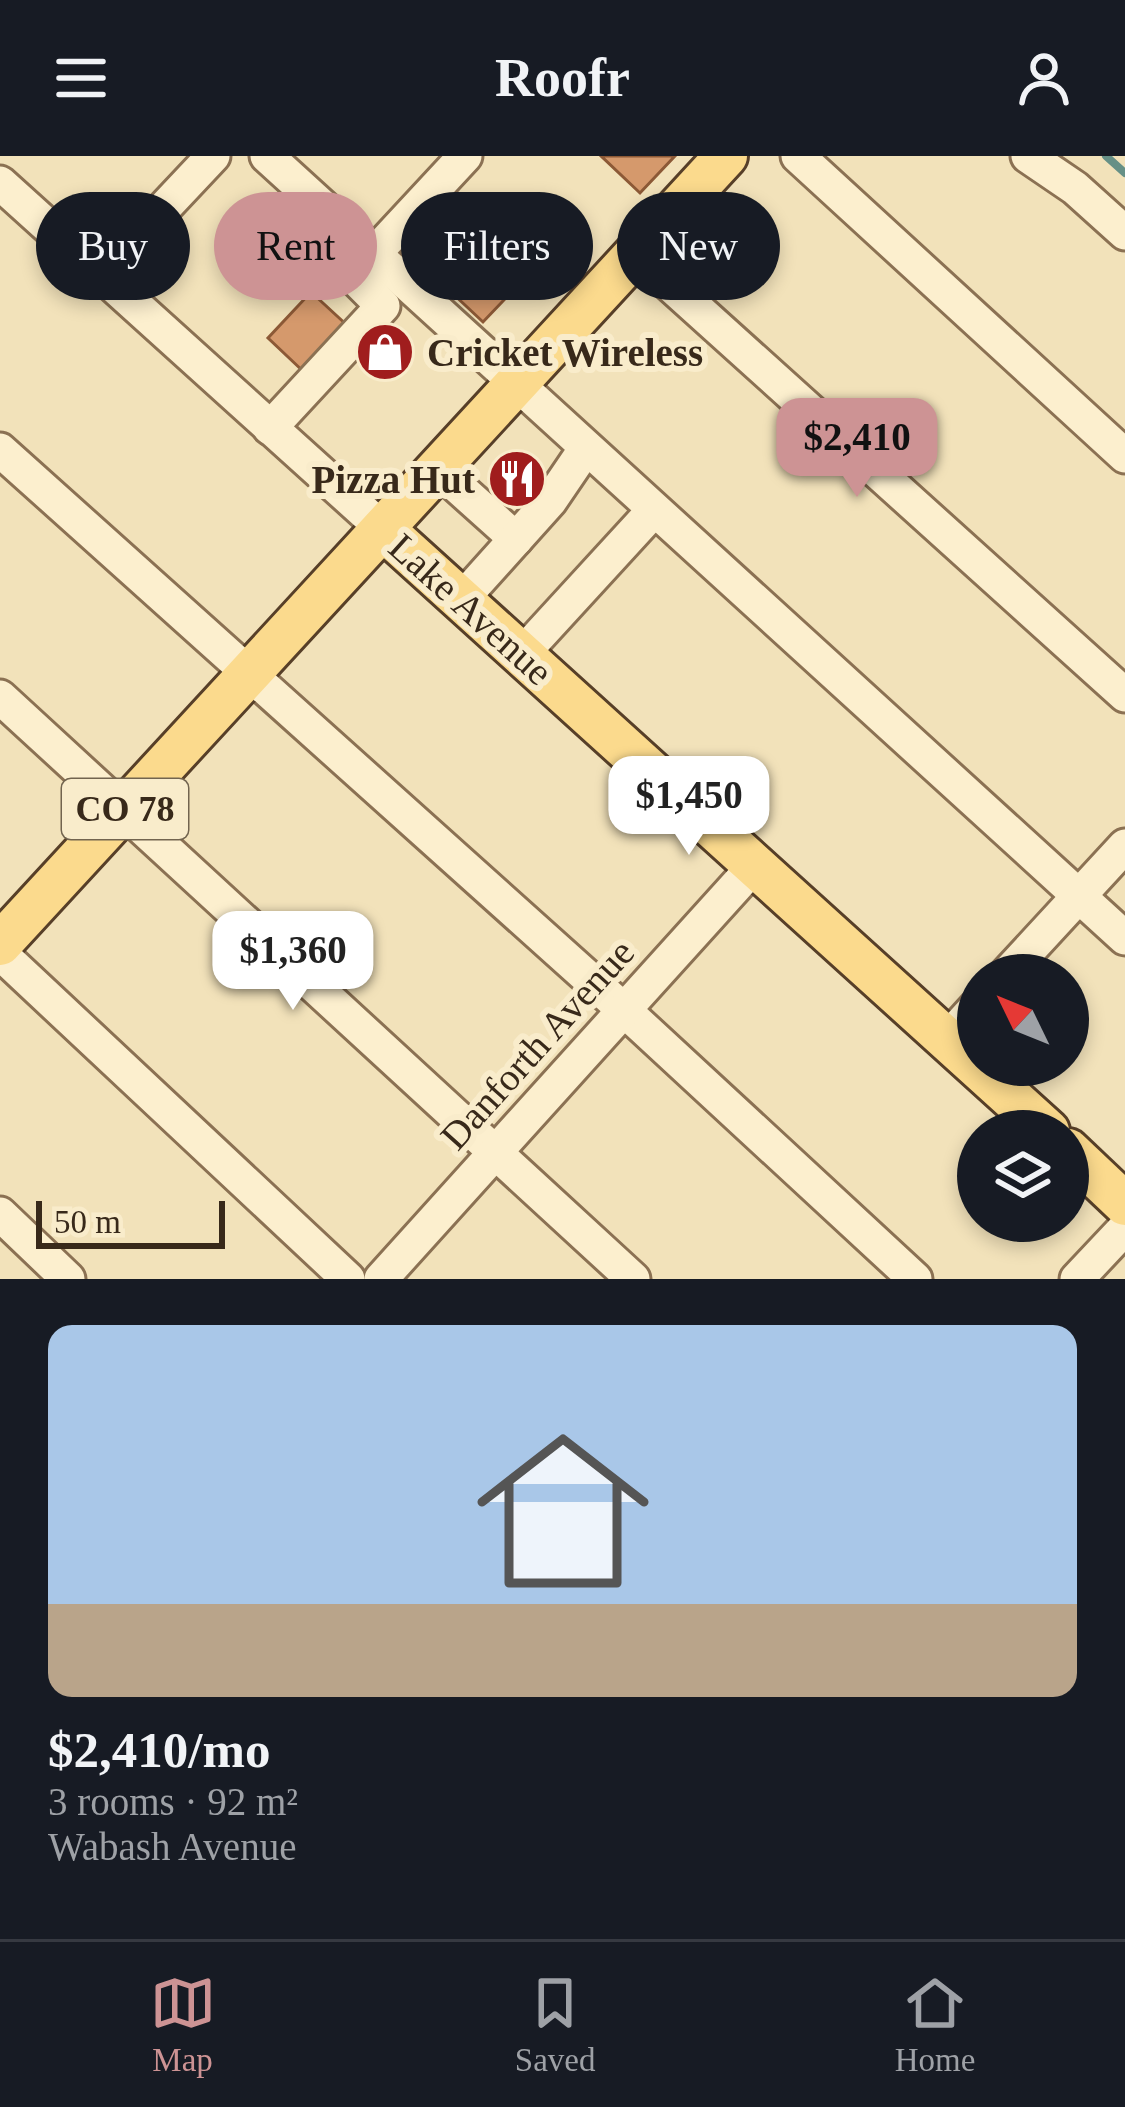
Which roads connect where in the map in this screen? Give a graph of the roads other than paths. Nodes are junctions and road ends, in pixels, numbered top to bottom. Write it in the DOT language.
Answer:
graph roads {
  1 [pos="213,156"];
  2 [pos="268,156"];
  3 [pos="465,156"];
  4 [pos="726,156"];
  5 [pos="798,156"];
  6 [pos="1028,156"];
  7 [pos="0,184"];
  8 [pos="179,192"];
  9 [pos="299,192"];
  10 [pos="692,192"];
  11 [pos="36,217"];
  12 [pos="1125,232"];
  13 [pos="377,248"];
  14 [pos="617,273"];
  15 [pos="377,276"];
  16 [pos="377,294"];
  17 [pos="127,300"];
  18 [pos="687,300"];
  19 [pos="515,384"];
  20 [pos="270,428"];
  21 [pos="586,448"];
  22 [pos="0,450"];
  23 [pos="1125,456"];
  24 [pos="438,469"];
  25 [pos="654,510"];
  26 [pos="383,529"];
  27 [pos="516,539"];
  28 [pos="461,600"];
  29 [pos="522,655"];
  30 [pos="250,675"];
  31 [pos="1125,695"];
  32 [pos="0,697"];
  33 [pos="124,810"];
  34 [pos="1125,846"];
  35 [pos="755,865"];
  36 [pos="1079,896"];
  37 [pos="1125,938"];
  38 [pos="0,949"];
  39 [pos="1025,954"];
  40 [pos="623,1010"];
  41 [pos="957,1028"];
  42 [pos="948,1038"];
  43 [pos="1025,1110"];
  44 [pos="495,1152"];
  45 [pos="1089,1170"];
  46 [pos="1125,1204"];
  47 [pos="0,1214"];
  48 [pos="1125,1228"];
  49 [pos="68,1279"];
  50 [pos="348,1279"];
  51 [pos="380,1279"];
  52 [pos="633,1279"];
  53 [pos="915,1279"];
  54 [pos="1077,1279"];
  1 -- 8 [label="street"];
  2 -- 9 [label="street"];
  3 -- 13 [label="street"];
  4 -- 10 [label="main road, CO 78"];
  5 -- 23 [label="street"];
  6 -- 12 [label="street"];
  7 -- 11 [label="street, Lake Avenue"];
  14 -- 19 [label="main road, CO 78"];
  15 -- 19 [label="street"];
  16 -- 20 [label="street"];
  17 -- 20 [label="street, Lake Avenue"];
  18 -- 31 [label="street"];
  19 -- 21 [label="street"];
  19 -- 24 [label="main road, CO 78"];
  20 -- 26 [label="street, Lake Avenue"];
  21 -- 25 [label="street"];
  21 -- 27 [label="street"];
  22 -- 30 [label="street"];
  24 -- 26 [label="main road, CO 78"];
  24 -- 27 [label="street"];
  25 -- 29 [label="street"];
  25 -- 36 [label="street"];
  26 -- 28 [label="main road, Lake Avenue"];
  26 -- 30 [label="main road, CO 78"];
  27 -- 28 [label="street"];
  28 -- 29 [label="main road, Lake Avenue"];
  29 -- 35 [label="main road, Lake Avenue"];
  30 -- 33 [label="main road, CO 78"];
  30 -- 40 [label="street"];
  32 -- 33 [label="street"];
  33 -- 38 [label="main road, CO 78"];
  33 -- 44 [label="street"];
  34 -- 36 [label="street"];
  35 -- 40 [label="street, Danforth Avenue"];
  35 -- 42 [label="main road, Lake Avenue"];
  36 -- 37 [label="street"];
  36 -- 39 [label="street"];
  38 -- 50 [label="street"];
  40 -- 44 [label="street, Danforth Avenue"];
  40 -- 53 [label="street"];
  41 -- 42 [label="street"];
  42 -- 43 [label="main road, Lake Avenue"];
  44 -- 51 [label="street, Danforth Avenue"];
  44 -- 52 [label="street"];
  45 -- 46 [label="main road"];
  47 -- 49 [label="street"];
  48 -- 54 [label="street"];
}
